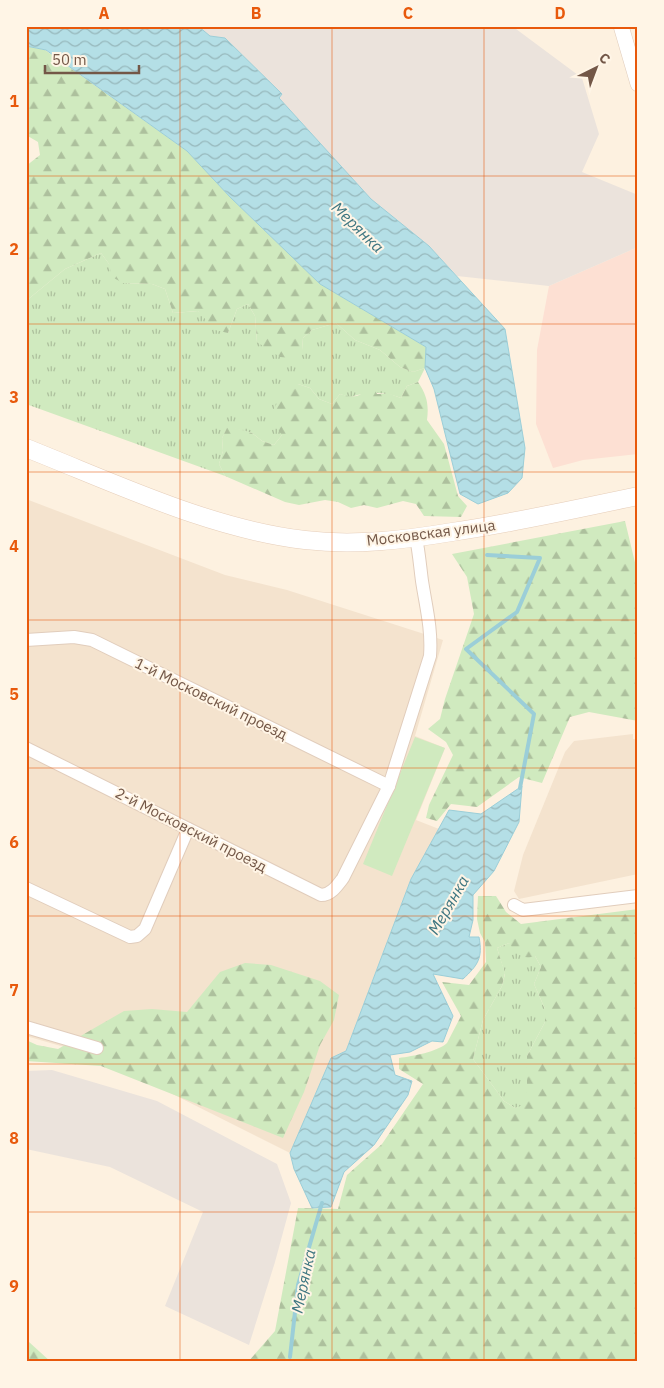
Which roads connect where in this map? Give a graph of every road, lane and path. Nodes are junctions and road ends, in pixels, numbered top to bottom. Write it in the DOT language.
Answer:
graph roads {
  1 [pos="621,26"];
  2 [pos="638,84"];
  3 [pos="26,448"];
  4 [pos="638,496"];
  5 [pos="416,538"];
  6 [pos="26,640"];
  7 [pos="26,748"];
  8 [pos="389,786"];
  9 [pos="188,828"];
  10 [pos="26,888"];
  11 [pos="638,896"];
  12 [pos="514,906"];
  13 [pos="26,1027"];
  14 [pos="97,1048"];
  1 -- 2 [label="street"];
  3 -- 5 [label="main road, Московская улица"];
  4 -- 5 [label="main road, Московская улица"];
  5 -- 8 [label="street"];
  6 -- 8 [label="street, 1-й Московский проезд"];
  7 -- 9 [label="street, 2-й Московский проезд"];
  8 -- 9 [label="street, 2-й Московский проезд"];
  9 -- 10 [label="street"];
  11 -- 12 [label="street"];
  13 -- 14 [label="street"];
}
